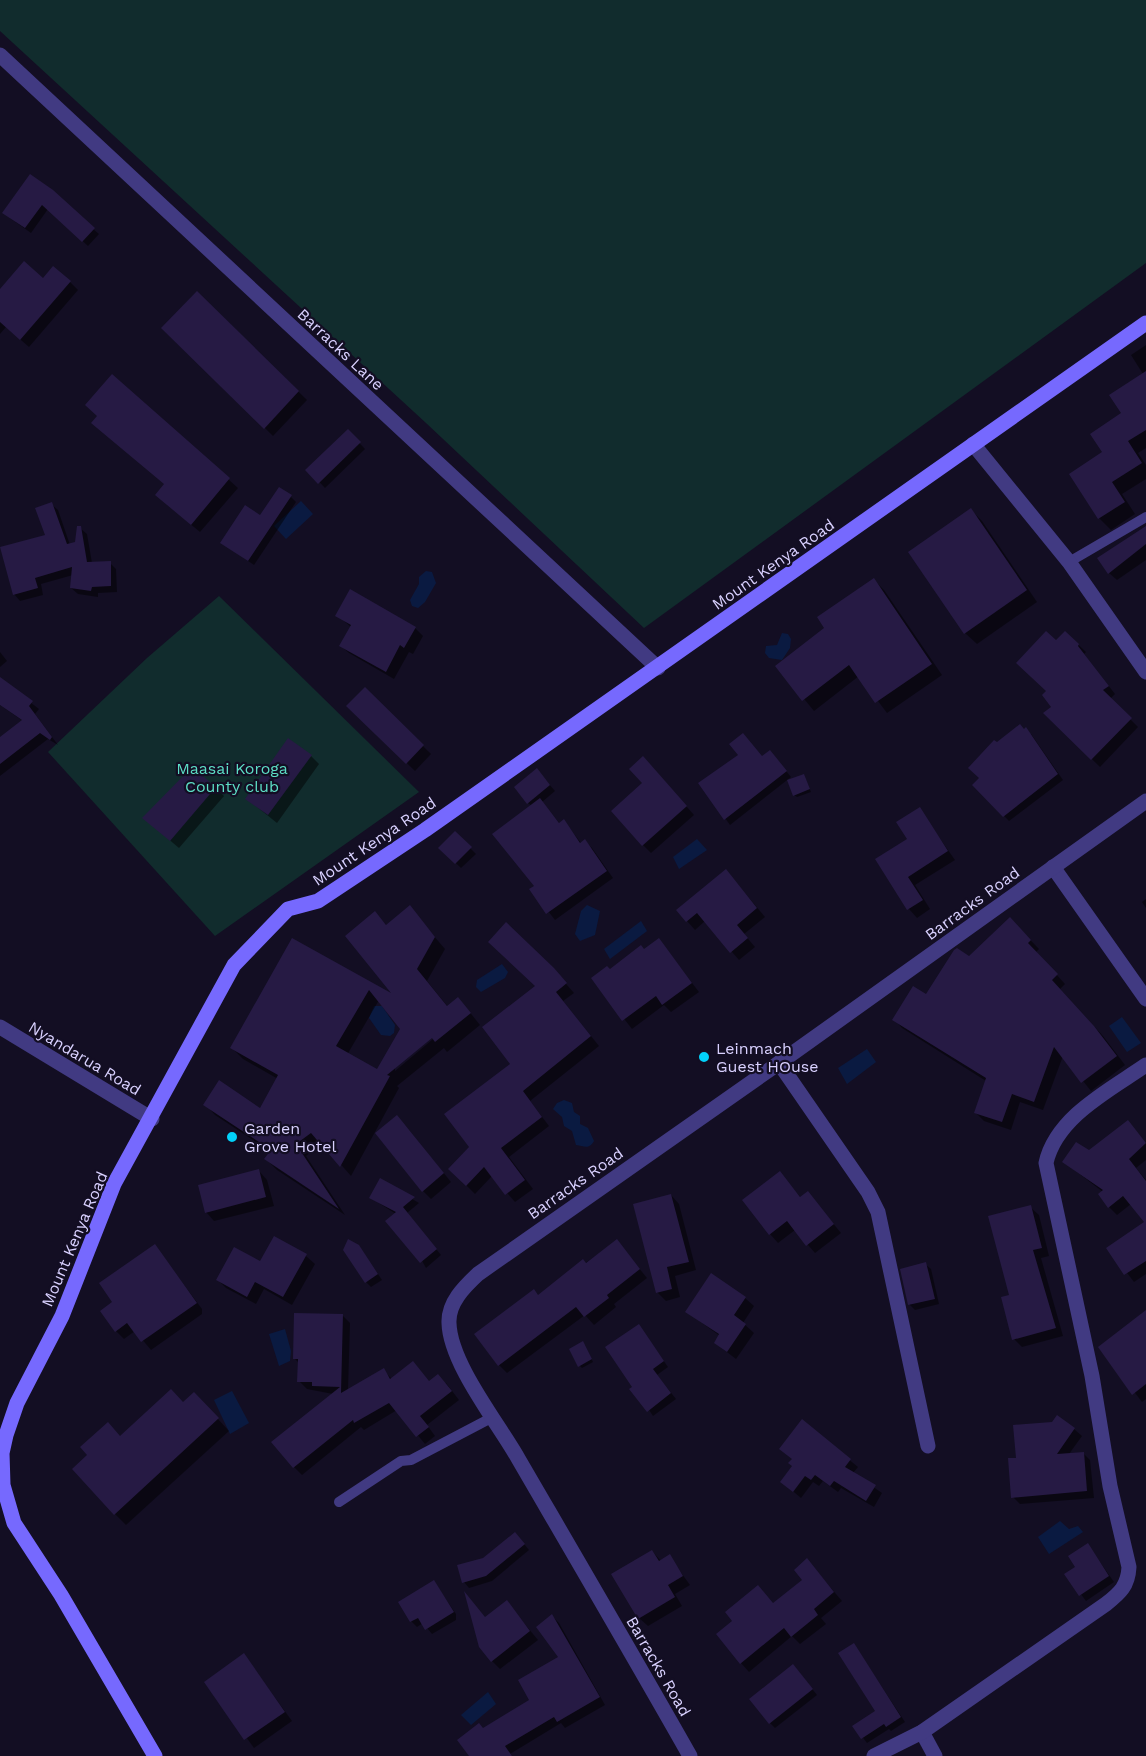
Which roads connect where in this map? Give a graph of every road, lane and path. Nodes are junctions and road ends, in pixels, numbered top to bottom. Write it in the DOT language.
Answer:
graph roads {
  1 [pos="0,55"];
  2 [pos="1146,323"];
  3 [pos="973,444"];
  4 [pos="1146,517"];
  5 [pos="1070,562"];
  6 [pos="658,668"];
  7 [pos="1146,672"];
  8 [pos="1146,801"];
  9 [pos="1053,867"];
  10 [pos="1146,999"];
  11 [pos="0,1027"];
  12 [pos="779,1064"];
  13 [pos="1146,1065"];
  14 [pos="152,1119"];
  15 [pos="493,1417"];
  16 [pos="3,1434"];
  17 [pos="928,1446"];
  18 [pos="339,1502"];
  19 [pos="922,1732"];
  20 [pos="155,1756"];
  21 [pos="690,1756"];
  22 [pos="874,1756"];
  23 [pos="935,1756"];
  1 -- 6 [label="street, Barracks Lane"];
  2 -- 3 [label="main road, Mount Kenya Road"];
  3 -- 5 [label="street"];
  3 -- 6 [label="main road, Mount Kenya Road"];
  4 -- 5 [label="lane"];
  5 -- 7 [label="street"];
  6 -- 14 [label="main road, Mount Kenya Road"];
  8 -- 9 [label="street, Barracks Road"];
  9 -- 10 [label="street"];
  9 -- 12 [label="street, Barracks Road"];
  11 -- 14 [label="street, Nyandarua Road"];
  12 -- 15 [label="street, Barracks Road"];
  12 -- 17 [label="street"];
  13 -- 19 [label="street"];
  14 -- 16 [label="main road, Mount Kenya Road"];
  15 -- 18 [label="lane"];
  15 -- 21 [label="street, Barracks Road"];
  16 -- 20 [label="main road, Mount Kenya Road"];
  19 -- 22 [label="street"];
  19 -- 23 [label="street"];
}
